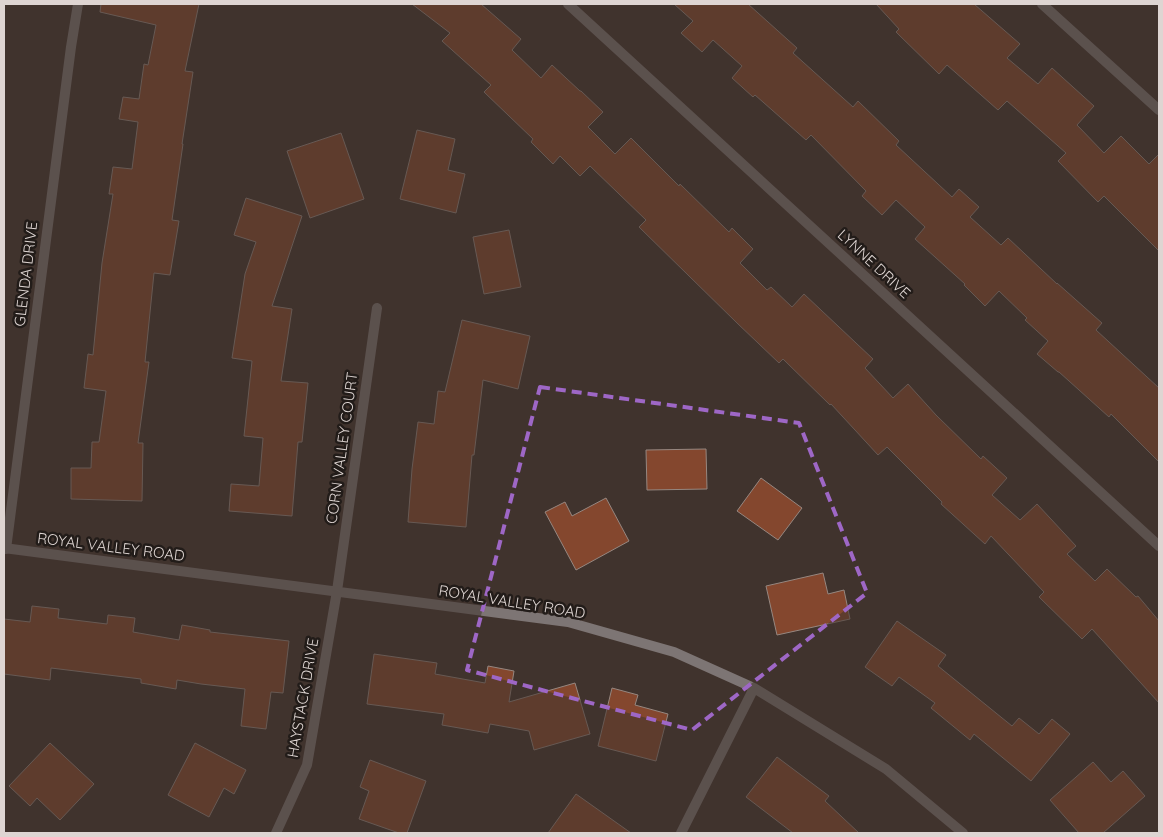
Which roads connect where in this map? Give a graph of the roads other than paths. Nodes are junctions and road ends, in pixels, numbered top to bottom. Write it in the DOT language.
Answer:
graph roads {
  1 [pos="78,4"];
  2 [pos="568,4"];
  3 [pos="1042,4"];
  4 [pos="1159,110"];
  5 [pos="377,308"];
  6 [pos="1159,546"];
  7 [pos="5,548"];
  8 [pos="337,591"];
  9 [pos="754,688"];
  10 [pos="276,833"];
  11 [pos="681,833"];
  12 [pos="963,833"];
  1 -- 7 [label="street, GLENDA DRIVE"];
  2 -- 6 [label="street, LYNNE DRIVE"];
  3 -- 4 [label="street"];
  5 -- 8 [label="street, CORN VALLEY COURT"];
  7 -- 8 [label="street, ROYAL VALLEY ROAD"];
  8 -- 9 [label="street, ROYAL VALLEY ROAD"];
  8 -- 10 [label="street, HAYSTACK DRIVE"];
  9 -- 11 [label="street"];
  9 -- 12 [label="street, ROYAL VALLEY ROAD"];
}
